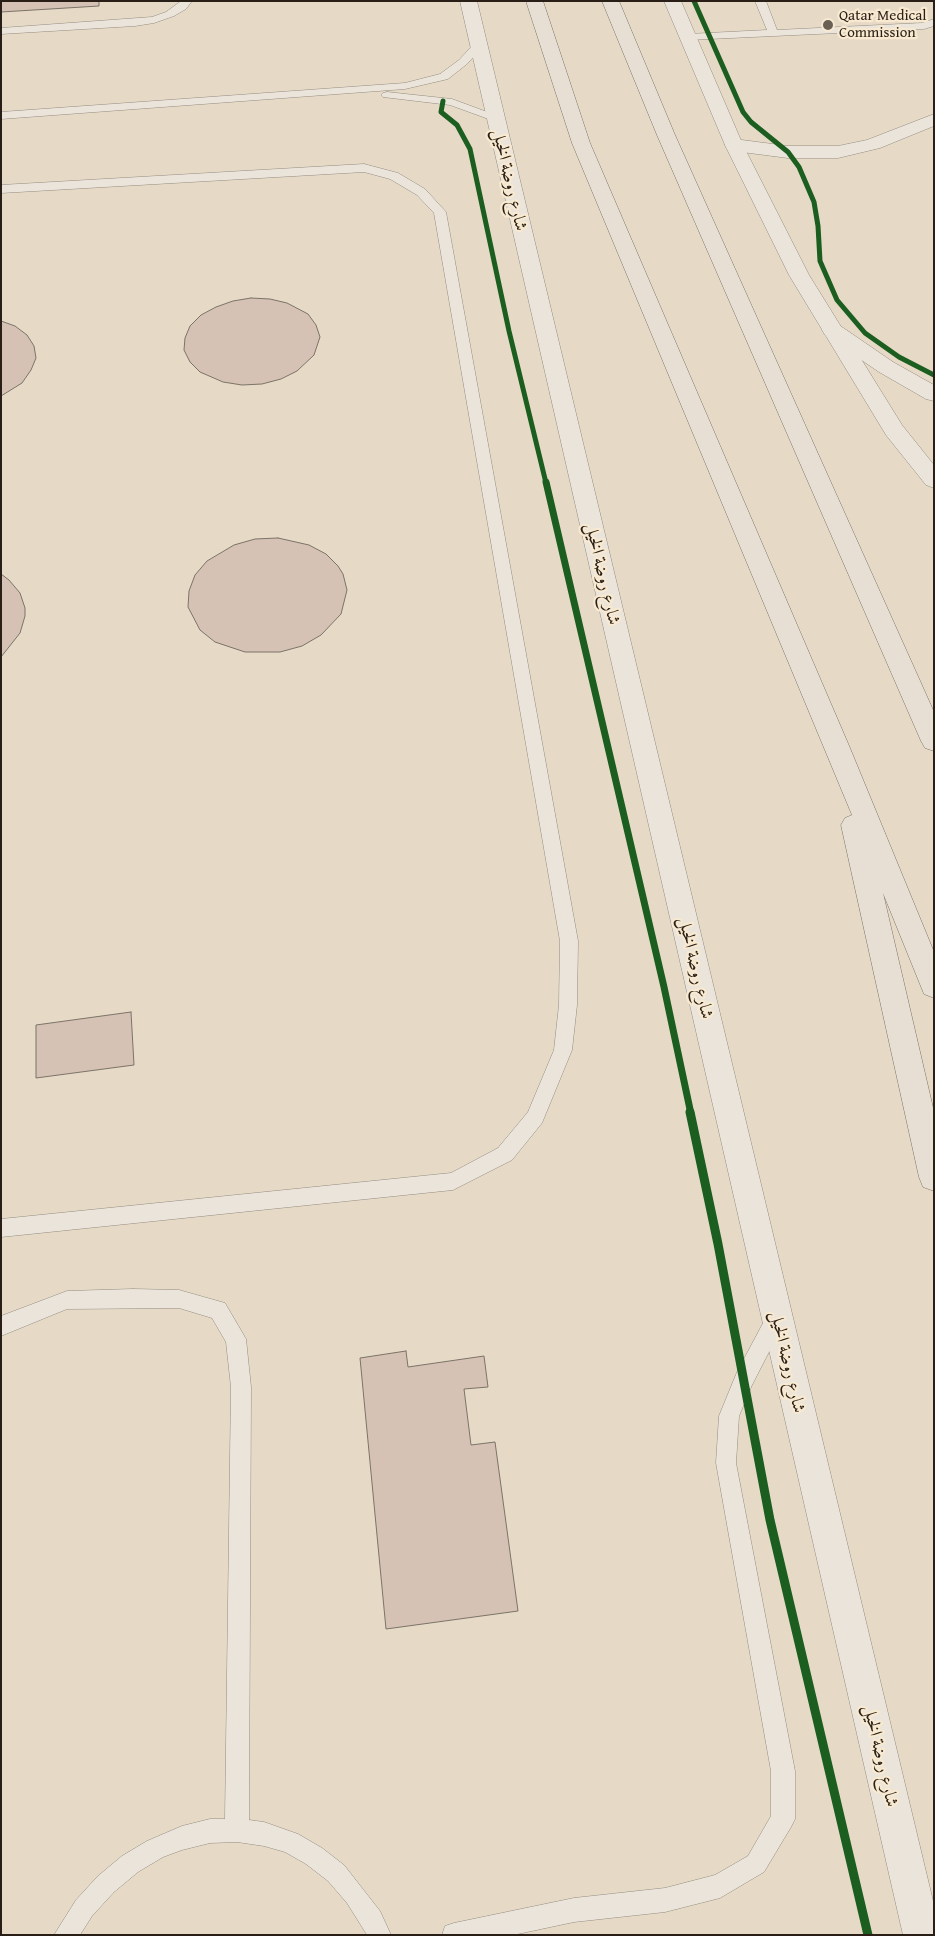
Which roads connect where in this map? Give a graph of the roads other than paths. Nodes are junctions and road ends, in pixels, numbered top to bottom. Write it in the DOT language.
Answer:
graph roads {
  1 [pos="187,1"];
  2 [pos="468,1"];
  3 [pos="534,1"];
  4 [pos="610,1"];
  5 [pos="672,1"];
  6 [pos="760,1"];
  7 [pos="934,22"];
  8 [pos="1,31"];
  9 [pos="772,32"];
  10 [pos="688,37"];
  11 [pos="477,47"];
  12 [pos="331,93"];
  13 [pos="1,116"];
  14 [pos="494,118"];
  15 [pos="934,119"];
  16 [pos="734,145"];
  17 [pos="1,189"];
  18 [pos="832,330"];
  19 [pos="934,394"];
  20 [pos="934,480"];
  21 [pos="934,740"];
  22 [pos="837,748"];
  23 [pos="934,986"];
  24 [pos="934,1177"];
  25 [pos="1,1228"];
  26 [pos="777,1317"];
  27 [pos="1,1326"];
  28 [pos="237,1830"];
  29 [pos="66,1935"];
  30 [pos="379,1935"];
  31 [pos="454,1935"];
  32 [pos="922,1935"];
  1 -- 8 [label="lane"];
  2 -- 11 [label="street, شارع روضة الخيل"];
  3 -- 22 [label="highway"];
  4 -- 21 [label="highway"];
  5 -- 10 [label="street"];
  6 -- 9 [label="lane"];
  7 -- 9 [label="lane"];
  9 -- 10 [label="lane"];
  10 -- 16 [label="street"];
  11 -- 12 [label="lane"];
  11 -- 14 [label="street, شارع روضة الخيل"];
  12 -- 13 [label="lane"];
  12 -- 14 [label="lane"];
  14 -- 26 [label="street, شارع روضة الخيل"];
  15 -- 16 [label="street"];
  16 -- 18 [label="street"];
  17 -- 25 [label="lane"];
  18 -- 19 [label="street"];
  18 -- 20 [label="street"];
  22 -- 23 [label="highway"];
  22 -- 24 [label="highway"];
  26 -- 31 [label="lane"];
  26 -- 32 [label="street, شارع روضة الخيل"];
  27 -- 28 [label="lane"];
  28 -- 29 [label="lane"];
  28 -- 30 [label="lane"];
}
